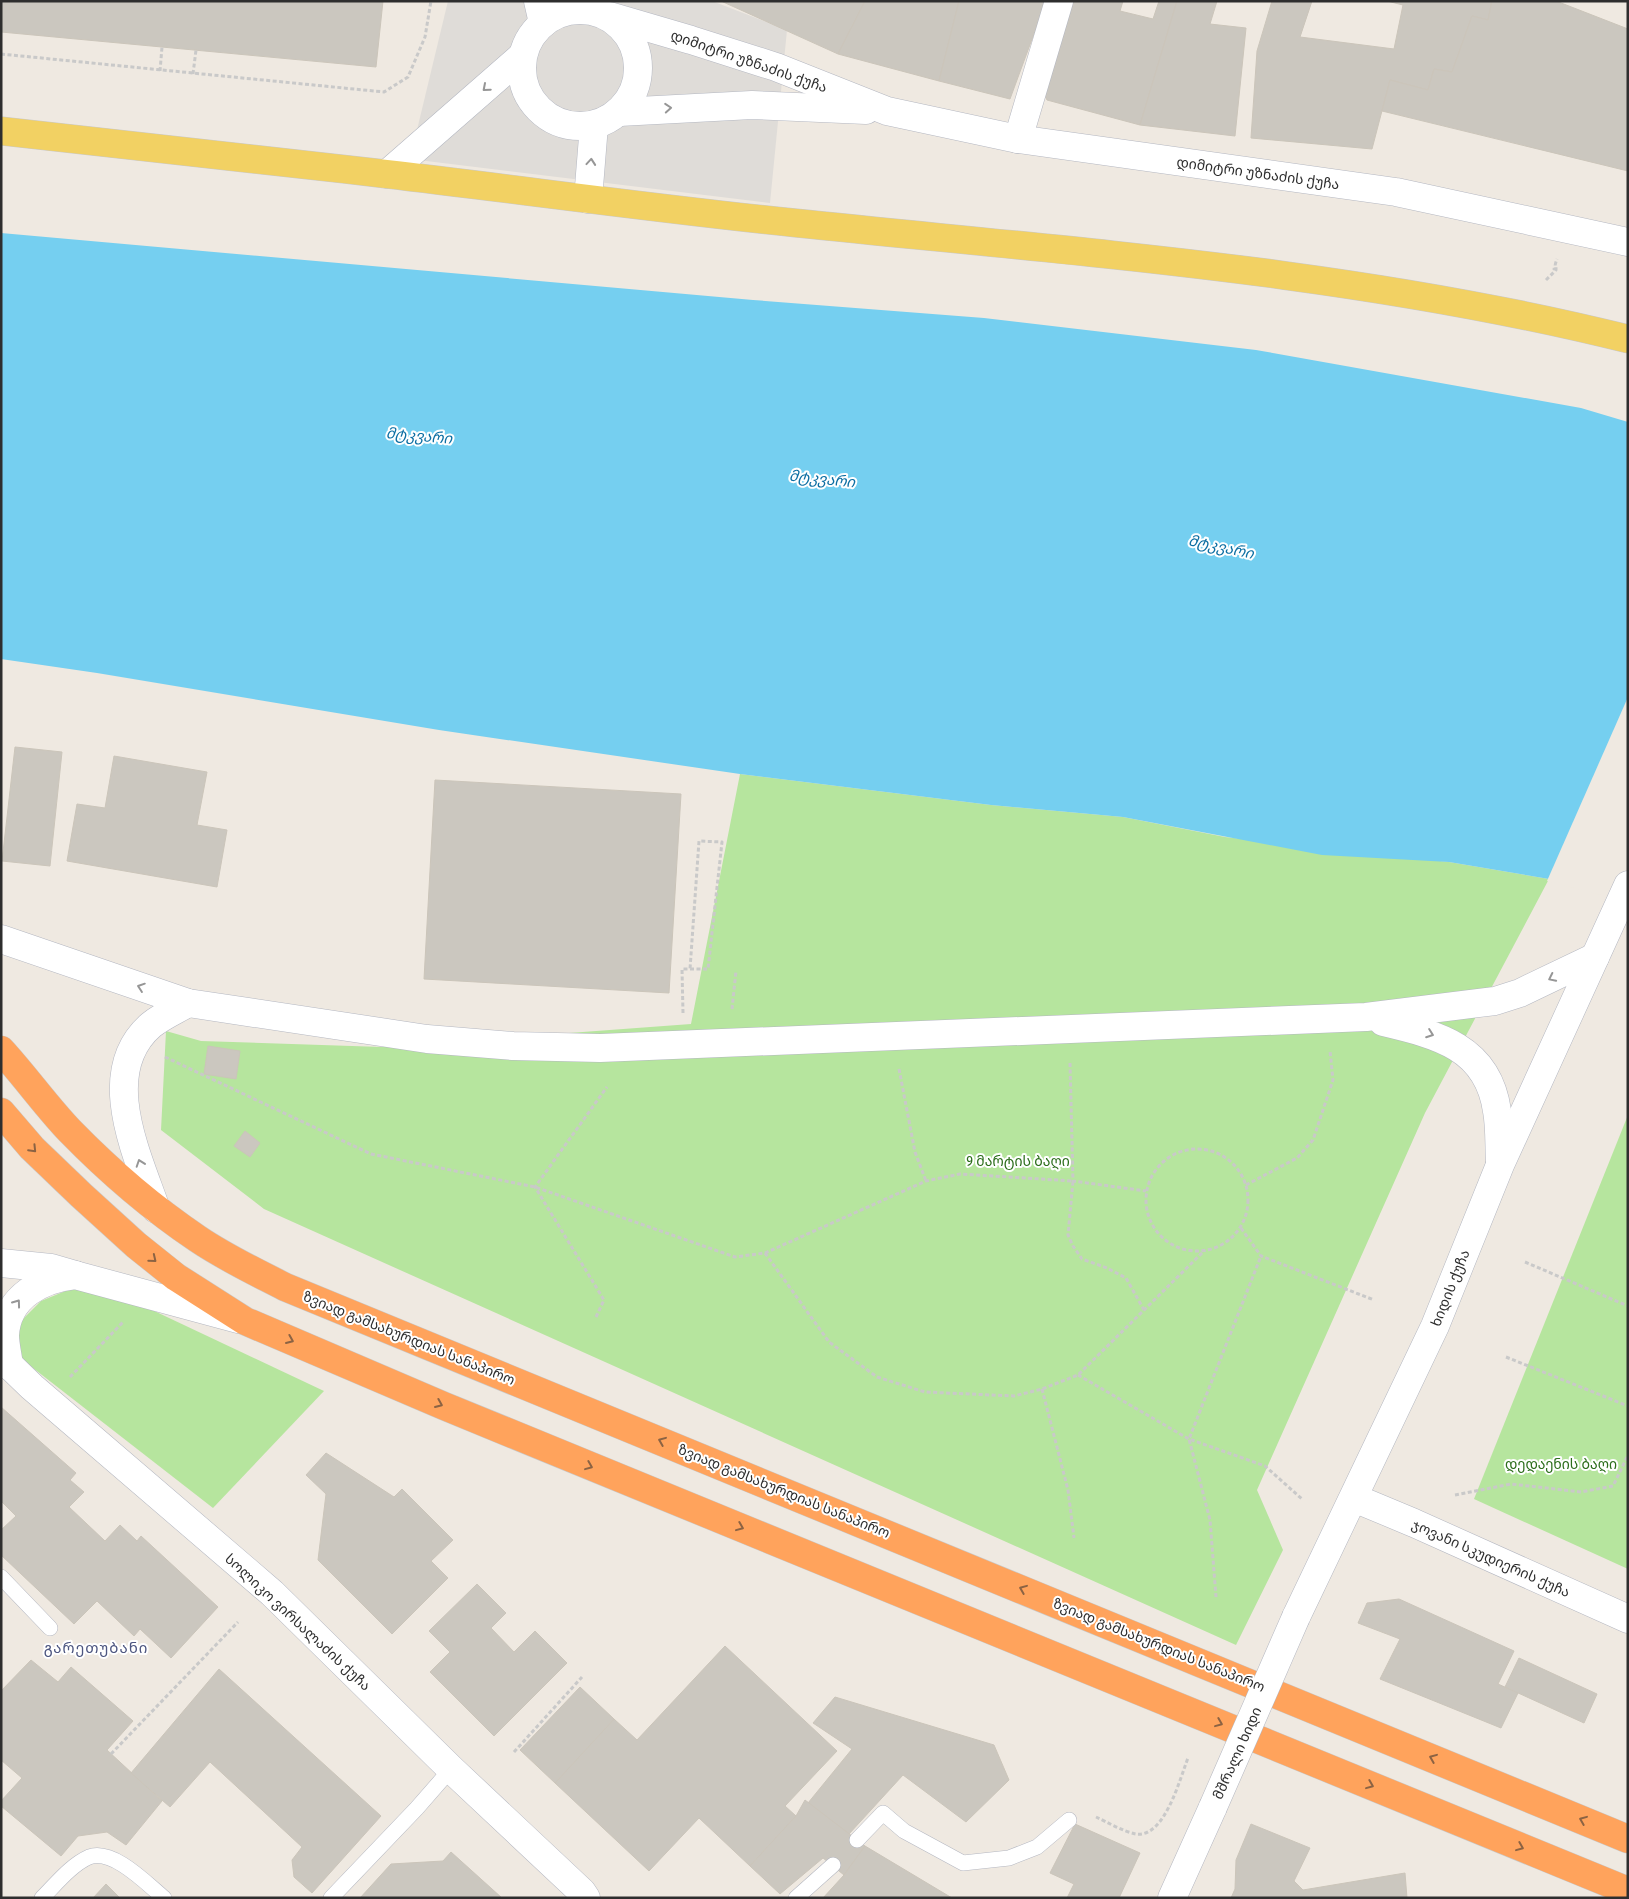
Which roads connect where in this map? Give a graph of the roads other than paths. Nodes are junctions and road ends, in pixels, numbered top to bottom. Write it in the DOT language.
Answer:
graph roads {
  1 [pos="1059,1"];
  2 [pos="541,12"];
  3 [pos="608,16"];
  4 [pos="522,56"];
  5 [pos="887,111"];
  6 [pos="619,112"];
  7 [pos="594,125"];
  8 [pos="1,131"];
  9 [pos="1018,139"];
  10 [pos="387,174"];
  11 [pos="588,199"];
  12 [pos="1628,242"];
  13 [pos="1628,339"];
  14 [pos="1628,885"];
  15 [pos="1,938"];
  16 [pos="1596,957"];
  17 [pos="188,1003"];
  18 [pos="1366,1018"];
  19 [pos="1,1050"];
  20 [pos="1,1112"];
  21 [pos="1500,1165"];
  22 [pos="156,1209"];
  23 [pos="1,1263"];
  24 [pos="75,1275"];
  25 [pos="245,1321"];
  26 [pos="3,1364"];
  27 [pos="1354,1498"];
  28 [pos="1,1577"];
  29 [pos="1296,1617"];
  30 [pos="1628,1619"];
  31 [pos="50,1628"];
  32 [pos="451,1769"];
  33 [pos="1069,1820"];
  34 [pos="1628,1839"];
  35 [pos="857,1840"];
  36 [pos="833,1866"];
  37 [pos="1628,1891"];
  38 [pos="589,1896"];
  39 [pos="42,1898"];
  40 [pos="164,1898"];
  41 [pos="330,1898"];
  42 [pos="796,1898"];
  43 [pos="1172,1898"];
  1 -- 9 [label="street"];
  2 -- 3 [label="street"];
  2 -- 4 [label="street"];
  3 -- 5 [label="street, დიმიტრი უზნაძის ქუჩა"];
  3 -- 6 [label="street"];
  4 -- 7 [label="street"];
  4 -- 10 [label="street, one-way"];
  6 -- 5 [label="street, დიმიტრი უზნაძის ქუჩა, one-way"];
  5 -- 9 [label="street, დიმიტრი უზნაძის ქუჩა"];
  6 -- 7 [label="street"];
  11 -- 7 [label="street, one-way"];
  8 -- 10 [label="main road"];
  9 -- 12 [label="street, დიმიტრი უზნაძის ქუჩა"];
  10 -- 11 [label="main road"];
  11 -- 13 [label="main road"];
  14 -- 16 [label="street, ხიდის ქუჩა"];
  17 -- 15 [label="street, one-way"];
  16 -- 18 [label="street, one-way"];
  16 -- 21 [label="street, ხიდის ქუჩა"];
  17 -- 18 [label="street"];
  22 -- 17 [label="street, one-way"];
  18 -- 21 [label="street, one-way"];
  19 -- 22 [label="highway, ზვიად გამსახურდიას სანაპირო"];
  20 -- 25 [label="highway, one-way"];
  21 -- 27 [label="street, ხიდის ქუჩა"];
  34 -- 22 [label="highway, ზვიად გამსახურდიას სანაპირო, one-way"];
  23 -- 24 [label="street"];
  24 -- 25 [label="street"];
  26 -- 24 [label="street, one-way"];
  25 -- 37 [label="highway, one-way"];
  26 -- 32 [label="street, სოლიკო ვირსალაძის ქუჩა"];
  27 -- 29 [label="street, ხიდის ქუჩა"];
  27 -- 30 [label="street, ჯოვანი სკუდიერის ქუჩა"];
  28 -- 31 [label="lane"];
  29 -- 43 [label="street, მშრალი ხიდი, bridge"];
  32 -- 38 [label="street, სოლიკო ვირსალაძის ქუჩა"];
  32 -- 41 [label="lane"];
  33 -- 35 [label="lane"];
  36 -- 42 [label="lane"];
  39 -- 40 [label="lane"];
}
